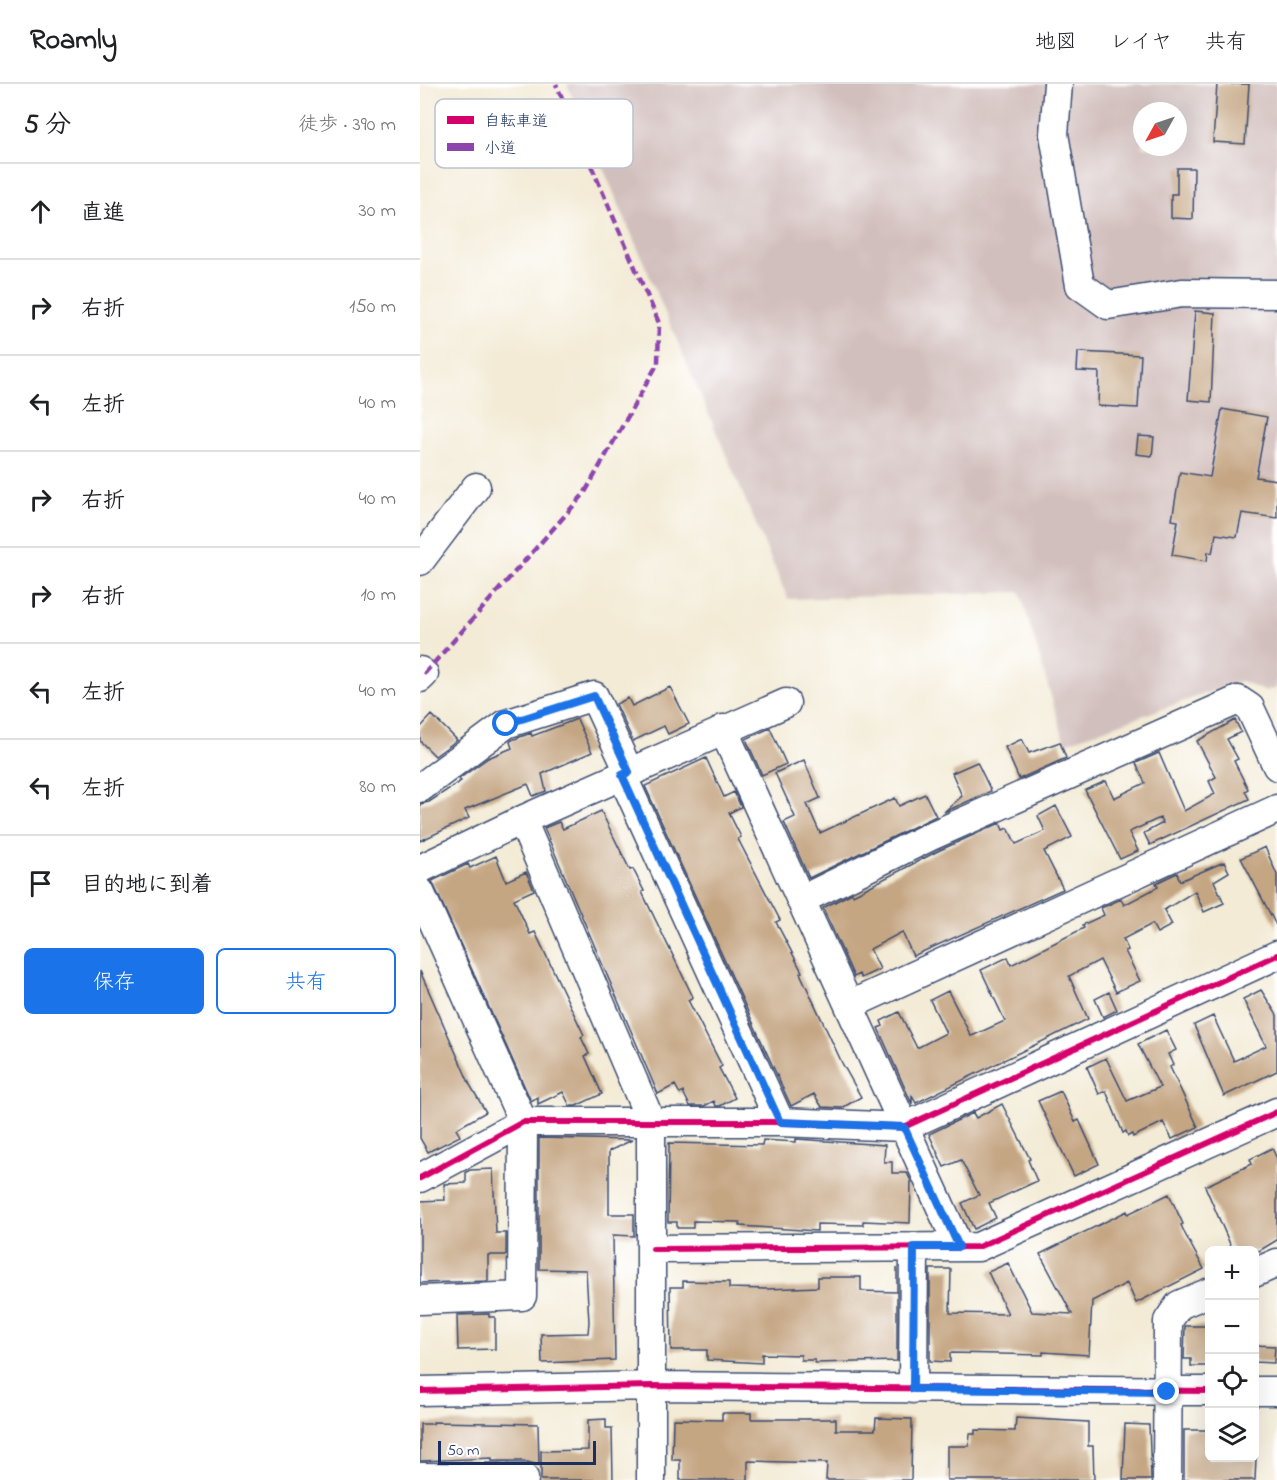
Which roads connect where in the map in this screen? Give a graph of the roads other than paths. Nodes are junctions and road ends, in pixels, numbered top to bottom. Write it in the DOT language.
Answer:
graph roads {
  1 [pos="1058,84"];
  2 [pos="1277,294"];
  3 [pos="476,487"];
  4 [pos="420,561"];
  5 [pos="420,671"];
  6 [pos="420,678"];
  7 [pos="786,703"];
  8 [pos="723,729"];
  9 [pos="1277,766"];
  10 [pos="626,774"];
  11 [pos="420,788"];
  12 [pos="1277,809"];
  13 [pos="522,820"];
  14 [pos="420,869"];
  15 [pos="420,892"];
  16 [pos="801,900"];
  17 [pos="1277,955"];
  18 [pos="850,1005"];
  19 [pos="1277,1112"];
  20 [pos="523,1122"];
  21 [pos="651,1122"];
  22 [pos="780,1122"];
  23 [pos="904,1127"];
  24 [pos="421,1175"];
  25 [pos="914,1247"];
  26 [pos="959,1247"];
  27 [pos="653,1249"];
  28 [pos="1277,1263"];
  29 [pos="1259,1271"];
  30 [pos="1205,1294"];
  31 [pos="420,1300"];
  32 [pos="650,1386"];
  33 [pos="913,1389"];
  34 [pos="420,1390"];
  35 [pos="1205,1391"];
  36 [pos="1259,1391"];
  37 [pos="1277,1391"];
  38 [pos="1167,1392"];
  39 [pos="420,1477"];
  40 [pos="524,1480"];
  41 [pos="651,1480"];
  42 [pos="1167,1480"];
  1 -- 2 [label="street"];
  3 -- 4 [label="street"];
  5 -- 6 [label="street"];
  7 -- 8 [label="street"];
  8 -- 10 [label="street"];
  8 -- 16 [label="street"];
  9 -- 16 [label="street"];
  10 -- 11 [label="street"];
  10 -- 13 [label="street"];
  10 -- 22 [label="street"];
  12 -- 18 [label="street"];
  13 -- 14 [label="street"];
  13 -- 21 [label="street"];
  15 -- 20 [label="street"];
  16 -- 18 [label="street"];
  17 -- 23 [label="street"];
  18 -- 23 [label="street"];
  19 -- 26 [label="street"];
  20 -- 21 [label="street"];
  20 -- 24 [label="street"];
  20 -- 31 [label="street"];
  21 -- 22 [label="street"];
  21 -- 27 [label="street"];
  22 -- 23 [label="street"];
  23 -- 26 [label="street"];
  25 -- 26 [label="street"];
  25 -- 27 [label="street"];
  25 -- 33 [label="street"];
  27 -- 32 [label="street"];
  28 -- 29 [label="street"];
  30 -- 38 [label="street"];
  32 -- 33 [label="street"];
  32 -- 34 [label="street"];
  32 -- 41 [label="street"];
  33 -- 38 [label="street"];
  35 -- 38 [label="street"];
  36 -- 37 [label="street"];
  38 -- 42 [label="street"];
  39 -- 40 [label="street"];
}
